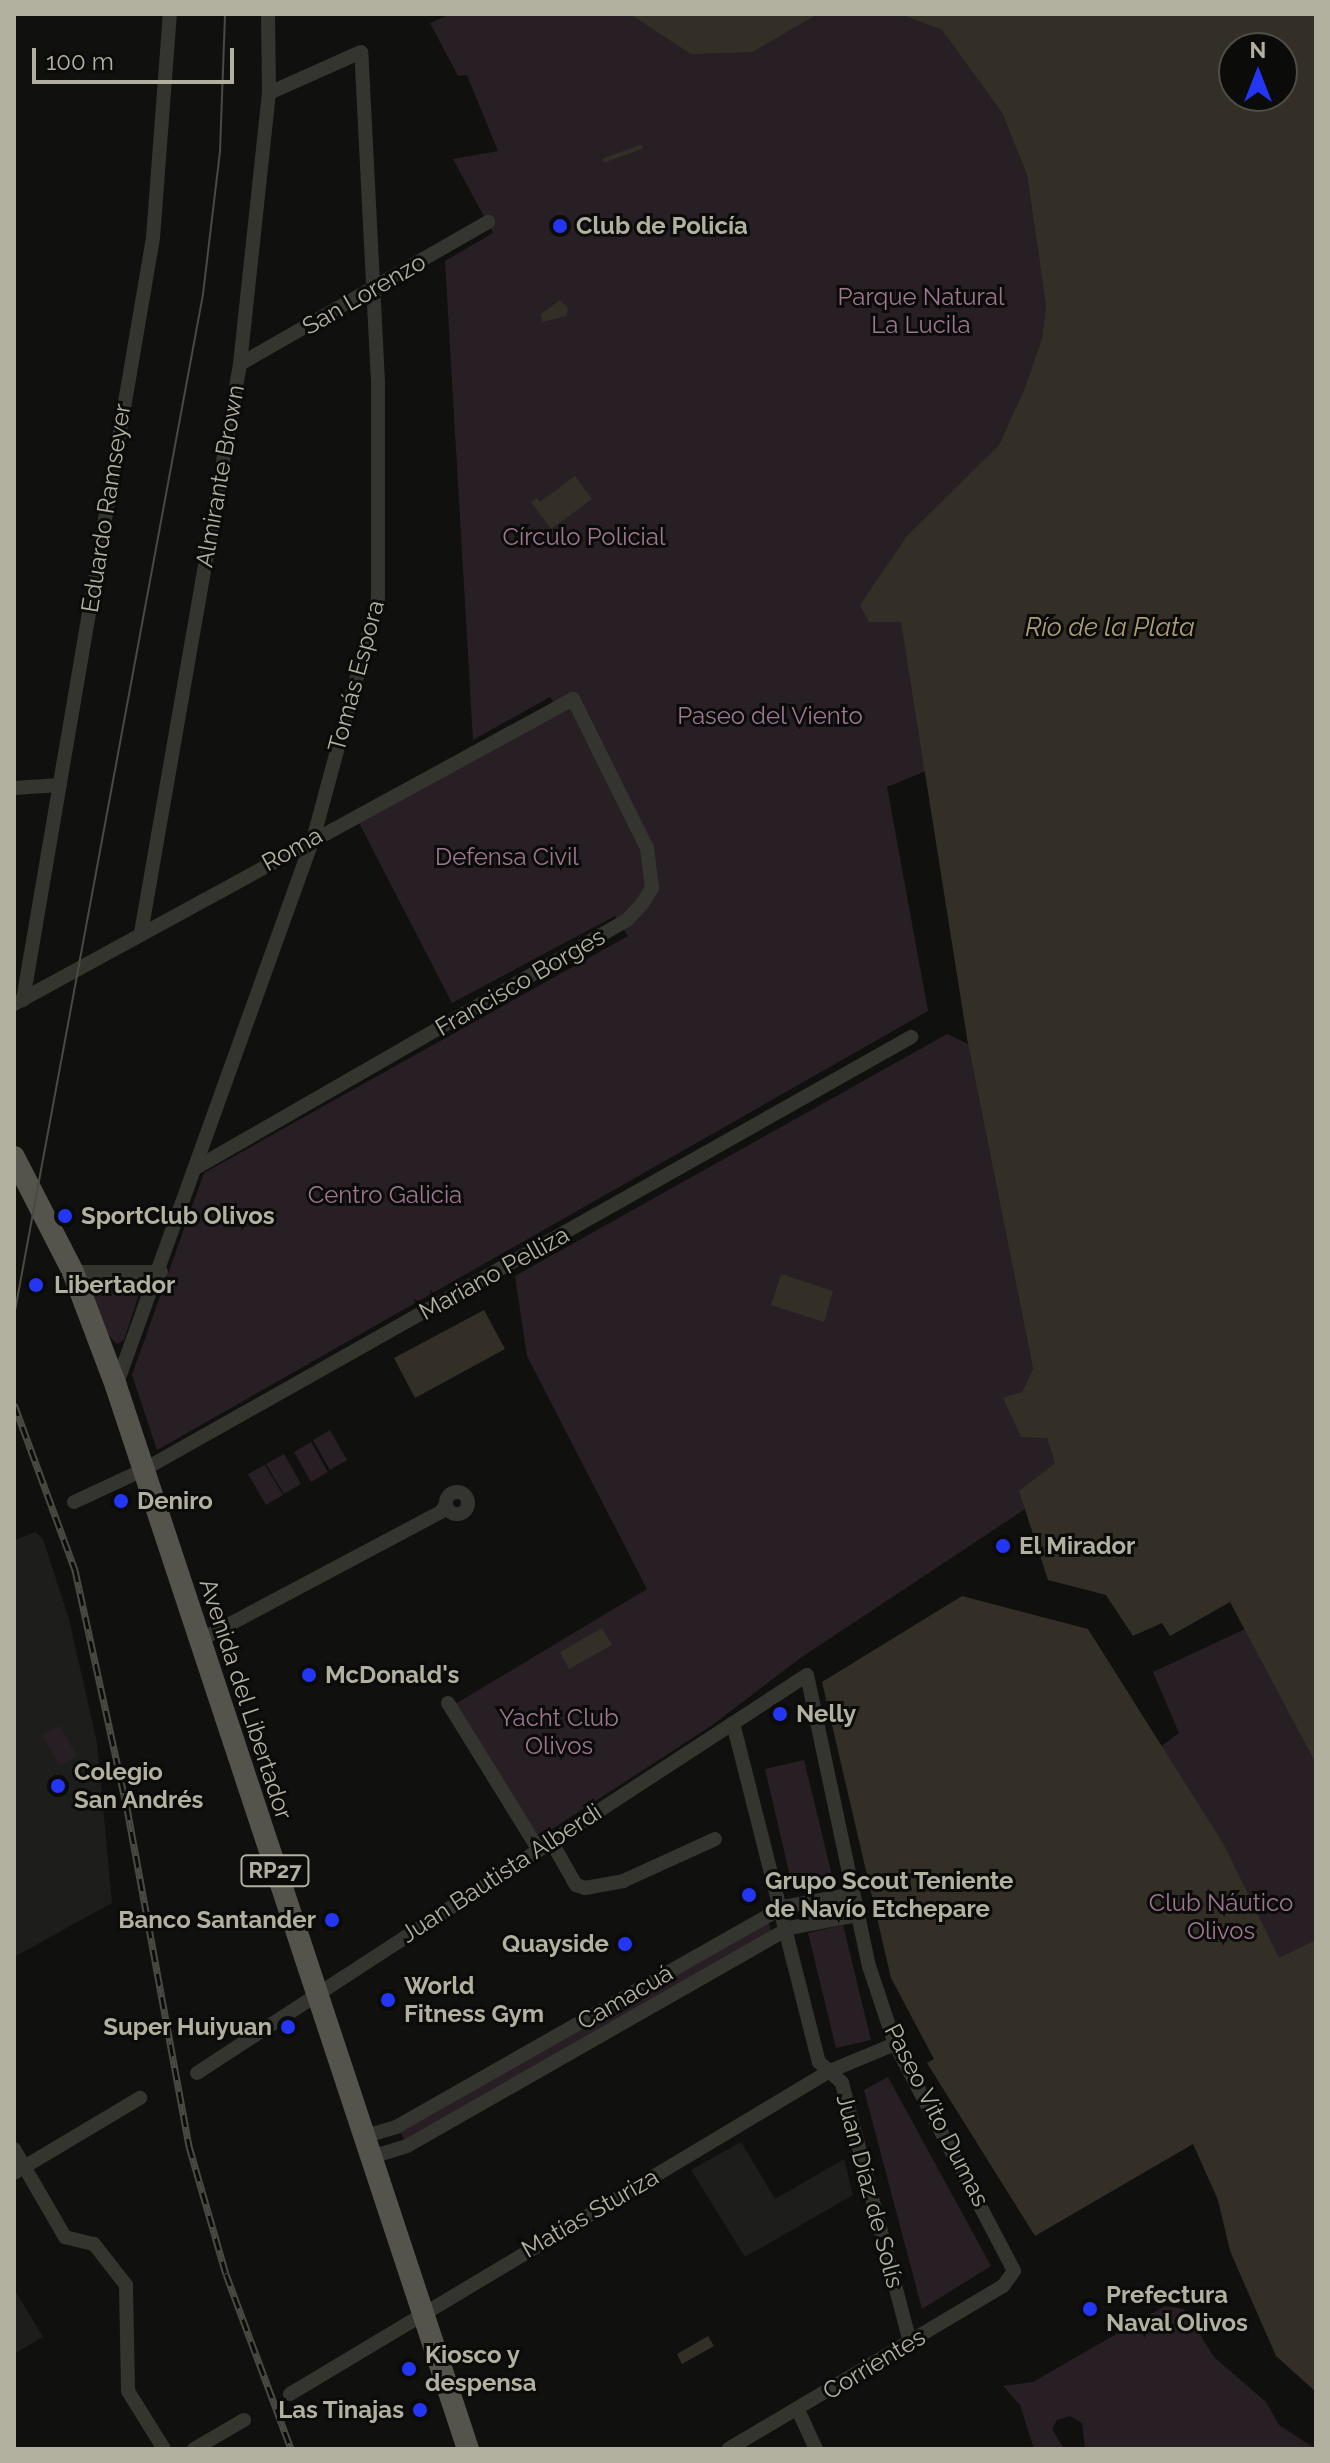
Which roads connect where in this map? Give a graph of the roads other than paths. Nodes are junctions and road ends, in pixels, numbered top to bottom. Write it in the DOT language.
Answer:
graph roads {
  1 [pos="170,14"];
  2 [pos="268,14"];
  3 [pos="269,93"];
  4 [pos="488,222"];
  5 [pos="373,290"];
  6 [pos="240,364"];
  7 [pos="573,699"];
  8 [pos="60,785"];
  9 [pos="14,788"];
  10 [pos="314,836"];
  11 [pos="141,933"];
  12 [pos="18,1002"];
  13 [pos="911,1037"];
  14 [pos="14,1157"];
  15 [pos="197,1167"];
  16 [pos="73,1272"];
  17 [pos="161,1272"];
  18 [pos="116,1386"];
  19 [pos="143,1470"];
  20 [pos="74,1502"];
  21 [pos="446,1510"];
  22 [pos="200,1640"];
  23 [pos="807,1675"];
  24 [pos="448,1703"];
  25 [pos="733,1723"];
  26 [pos="715,1839"];
  27 [pos="551,1841"];
  28 [pos="538,1849"];
  29 [pos="852,1894"];
  30 [pos="783,1907"];
  31 [pos="857,1915"];
  32 [pos="789,1928"];
  33 [pos="663,1976"];
  34 [pos="314,1994"];
  35 [pos="673,1994"];
  36 [pos="895,2044"];
  37 [pos="830,2071"];
  38 [pos="197,2073"];
  39 [pos="478,2080"];
  40 [pos="140,2098"];
  41 [pos="488,2100"];
  42 [pos="365,2148"];
  43 [pos="14,2149"];
  44 [pos="18,2170"];
  45 [pos="1014,2271"];
  46 [pos="422,2312"];
  47 [pos="910,2343"];
  48 [pos="290,2394"];
  49 [pos="798,2410"];
  50 [pos="244,2420"];
  51 [pos="164,2449"];
  52 [pos="194,2449"];
  53 [pos="468,2449"];
  54 [pos="729,2449"];
  55 [pos="816,2449"];
  1 -- 8 [label="street, Eduardo Ramseyer"];
  2 -- 3 [label="street, Almirante Brown"];
  3 -- 5 [label="street, Tomás Espora"];
  3 -- 6 [label="street, Almirante Brown"];
  4 -- 5 [label="street, San Lorenzo"];
  5 -- 6 [label="street, San Lorenzo"];
  5 -- 10 [label="street, Tomás Espora"];
  6 -- 11 [label="street, Almirante Brown"];
  7 -- 10 [label="street, Roma"];
  7 -- 15 [label="street, Francisco Borges"];
  8 -- 9 [label="street"];
  8 -- 12 [label="street, Eduardo Ramseyer"];
  10 -- 11 [label="street, Roma"];
  10 -- 15 [label="street, Tomás Espora"];
  11 -- 12 [label="street, Roma"];
  13 -- 19 [label="street, Mariano Pelliza"];
  14 -- 16 [label="main road, Avenida del Libertador / RP27"];
  15 -- 17 [label="street, Tomás Espora"];
  16 -- 17 [label="street"];
  16 -- 18 [label="main road, Avenida del Libertador / RP27"];
  17 -- 18 [label="street, Tomás Espora"];
  18 -- 19 [label="main road, Avenida del Libertador / RP27"];
  19 -- 20 [label="street, Mariano Pelliza"];
  19 -- 22 [label="main road, Avenida del Libertador / RP27"];
  21 -- 22 [label="street"];
  22 -- 34 [label="main road, Avenida del Libertador / RP27"];
  23 -- 25 [label="street, Juan Bautista Alberdi"];
  23 -- 29 [label="street, Paseo Vito Dumas"];
  24 -- 28 [label="street"];
  25 -- 27 [label="street, Juan Bautista Alberdi"];
  25 -- 30 [label="street, Juan Díaz de Solís"];
  26 -- 27 [label="street"];
  27 -- 28 [label="street, Juan Bautista Alberdi"];
  28 -- 34 [label="street, Juan Bautista Alberdi"];
  29 -- 30 [label="street, Camacuá"];
  29 -- 31 [label="street, Paseo Vito Dumas"];
  30 -- 32 [label="street, Juan Díaz de Solís"];
  30 -- 33 [label="street, Camacuá"];
  31 -- 32 [label="street, Camacuá"];
  31 -- 36 [label="street, Paseo Vito Dumas"];
  32 -- 35 [label="street, Camacuá"];
  32 -- 37 [label="street, Juan Díaz de Solís"];
  33 -- 35 [label="street"];
  33 -- 39 [label="street, Camacuá"];
  34 -- 38 [label="street, Juan Bautista Alberdi"];
  34 -- 42 [label="main road, Avenida del Libertador / RP27"];
  35 -- 41 [label="street, Camacuá"];
  36 -- 37 [label="street, Matías Sturiza"];
  36 -- 45 [label="street, Paseo Vito Dumas"];
  37 -- 46 [label="street, Matías Sturiza"];
  37 -- 47 [label="street, Juan Díaz de Solís"];
  39 -- 41 [label="street"];
  39 -- 42 [label="street, Camacuá"];
  40 -- 44 [label="street"];
  41 -- 42 [label="street, Camacuá"];
  42 -- 46 [label="main road, Avenida del Libertador / RP27"];
  43 -- 44 [label="street"];
  44 -- 51 [label="street"];
  45 -- 47 [label="street, Corrientes"];
  46 -- 48 [label="street, Matías Sturiza"];
  46 -- 53 [label="main road, Avenida del Libertador / RP27"];
  47 -- 49 [label="street, Corrientes"];
  49 -- 54 [label="street, Corrientes"];
  49 -- 55 [label="street"];
  50 -- 52 [label="street"];
}
